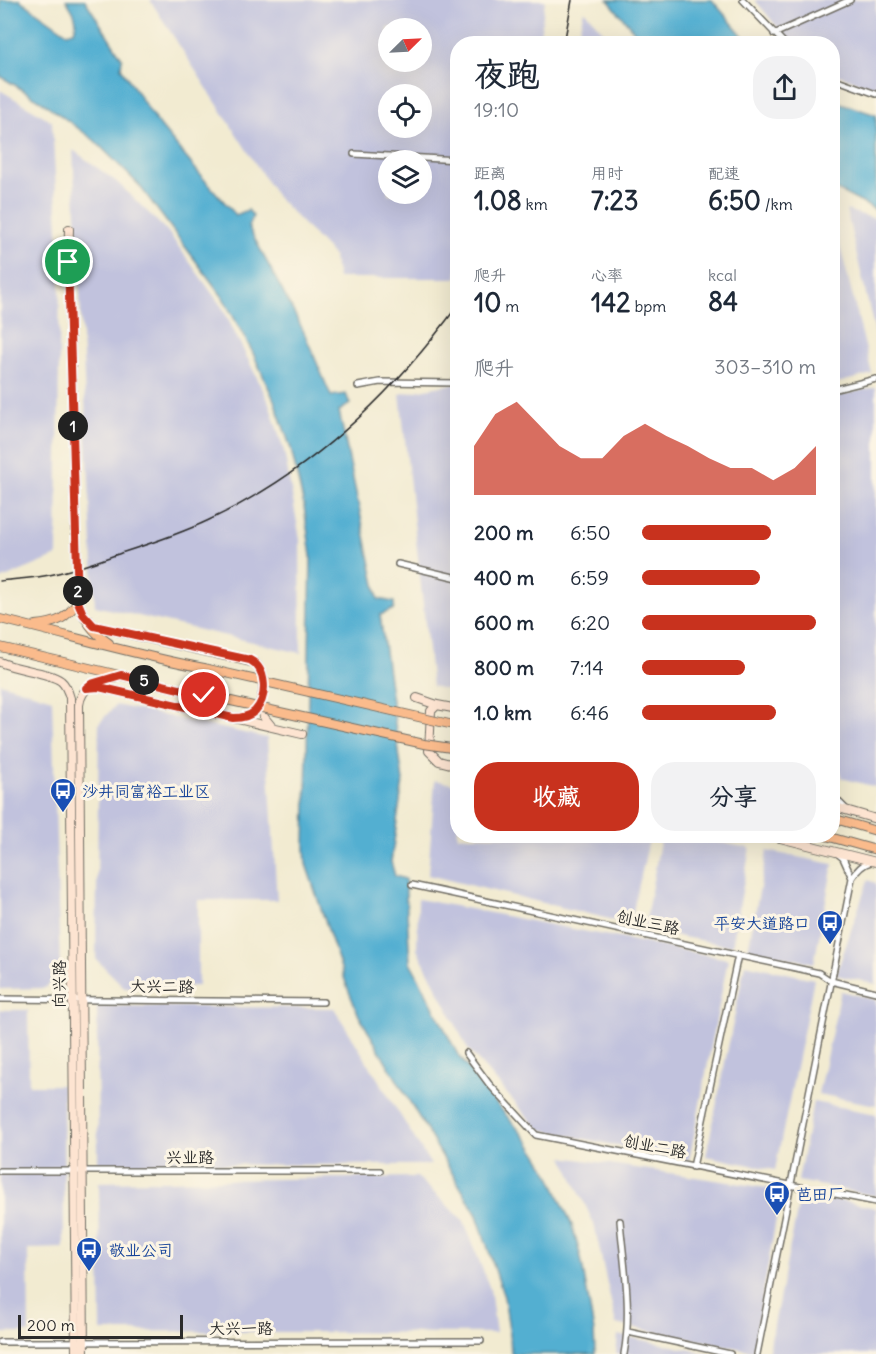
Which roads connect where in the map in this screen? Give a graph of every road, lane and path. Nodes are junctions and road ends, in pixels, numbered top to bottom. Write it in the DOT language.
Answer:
graph roads {
  1 [pos="743,0"];
  2 [pos="850,0"];
  3 [pos="774,34"];
  4 [pos="840,81"];
  5 [pos="876,94"];
  6 [pos="354,154"];
  7 [pos="450,160"];
  8 [pos="69,229"];
  9 [pos="876,379"];
  10 [pos="450,383"];
  11 [pos="358,386"];
  12 [pos="840,388"];
  13 [pos="398,564"];
  14 [pos="450,576"];
  15 [pos="78,602"];
  16 [pos="83,614"];
  17 [pos="0,619"];
  18 [pos="30,626"];
  19 [pos="0,647"];
  20 [pos="117,648"];
  21 [pos="0,662"];
  22 [pos="121,675"];
  23 [pos="86,688"];
  24 [pos="262,697"];
  25 [pos="417,698"];
  26 [pos="437,705"];
  27 [pos="450,707"];
  28 [pos="233,718"];
  29 [pos="450,724"];
  30 [pos="273,728"];
  31 [pos="302,735"];
  32 [pos="450,747"];
  33 [pos="450,764"];
  34 [pos="840,803"];
  35 [pos="840,808"];
  36 [pos="849,811"];
  37 [pos="876,819"];
  38 [pos="840,820"];
  39 [pos="876,831"];
  40 [pos="840,840"];
  41 [pos="801,843"];
  42 [pos="876,850"];
  43 [pos="834,851"];
  44 [pos="875,861"];
  45 [pos="852,878"];
  46 [pos="412,885"];
  47 [pos="738,955"];
  48 [pos="831,981"];
  49 [pos="876,992"];
  50 [pos="0,999"];
  51 [pos="77,999"];
  52 [pos="323,1002"];
  53 [pos="466,1053"];
  54 [pos="693,1167"];
  55 [pos="79,1170"];
  56 [pos="380,1171"];
  57 [pos="0,1172"];
  58 [pos="790,1185"];
  59 [pos="876,1202"];
  60 [pos="620,1221"];
  61 [pos="628,1332"];
  62 [pos="481,1341"];
  63 [pos="0,1342"];
  64 [pos="80,1342"];
  65 [pos="76,1354"];
  66 [pos="84,1354"];
  67 [pos="624,1354"];
  68 [pos="729,1354"];
  69 [pos="757,1354"];
  1 -- 3 [label="street"];
  2 -- 3 [label="street"];
  4 -- 5 [label="street"];
  6 -- 7 [label="street"];
  8 -- 15 [label="street"];
  9 -- 12 [label="street"];
  10 -- 11 [label="street"];
  13 -- 14 [label="street"];
  15 -- 16 [label="main road"];
  15 -- 18 [label="main road"];
  16 -- 20 [label="main road"];
  16 -- 24 [label="street"];
  17 -- 18 [label="main road"];
  18 -- 20 [label="main road"];
  19 -- 22 [label="main road"];
  20 -- 29 [label="main road, bridge"];
  21 -- 51 [label="street, 向兴路"];
  22 -- 23 [label="street"];
  22 -- 32 [label="main road, bridge"];
  23 -- 28 [label="street"];
  23 -- 51 [label="street, 向兴路"];
  24 -- 28 [label="street"];
  24 -- 30 [label="street"];
  25 -- 26 [label="street"];
  26 -- 27 [label="street"];
  26 -- 33 [label="street"];
  28 -- 30 [label="street"];
  30 -- 31 [label="street"];
  34 -- 36 [label="street"];
  35 -- 36 [label="street"];
  36 -- 37 [label="street"];
  38 -- 39 [label="main road"];
  40 -- 42 [label="main road"];
  41 -- 43 [label="street"];
  43 -- 44 [label="street"];
  43 -- 45 [label="street"];
  44 -- 45 [label="street"];
  45 -- 48 [label="street"];
  46 -- 47 [label="street, 创业三路"];
  47 -- 48 [label="street, 创业三路"];
  47 -- 54 [label="street"];
  48 -- 49 [label="street, 创业三路"];
  48 -- 58 [label="street"];
  50 -- 51 [label="street, 大兴二路"];
  51 -- 52 [label="street, 大兴二路"];
  51 -- 55 [label="street, 向兴路"];
  53 -- 54 [label="street, 创业二路"];
  54 -- 58 [label="street, 创业二路"];
  55 -- 56 [label="street, 兴业路"];
  55 -- 57 [label="street, 兴业路"];
  55 -- 64 [label="street, 向兴路"];
  58 -- 59 [label="street, 创业二路"];
  58 -- 69 [label="street"];
  60 -- 61 [label="street"];
  61 -- 67 [label="street"];
  61 -- 68 [label="street"];
  62 -- 64 [label="street, 大兴一路"];
  63 -- 64 [label="street, 大兴一路"];
  64 -- 65 [label="street, 向兴路"];
  64 -- 66 [label="street, 向兴路"];
}
